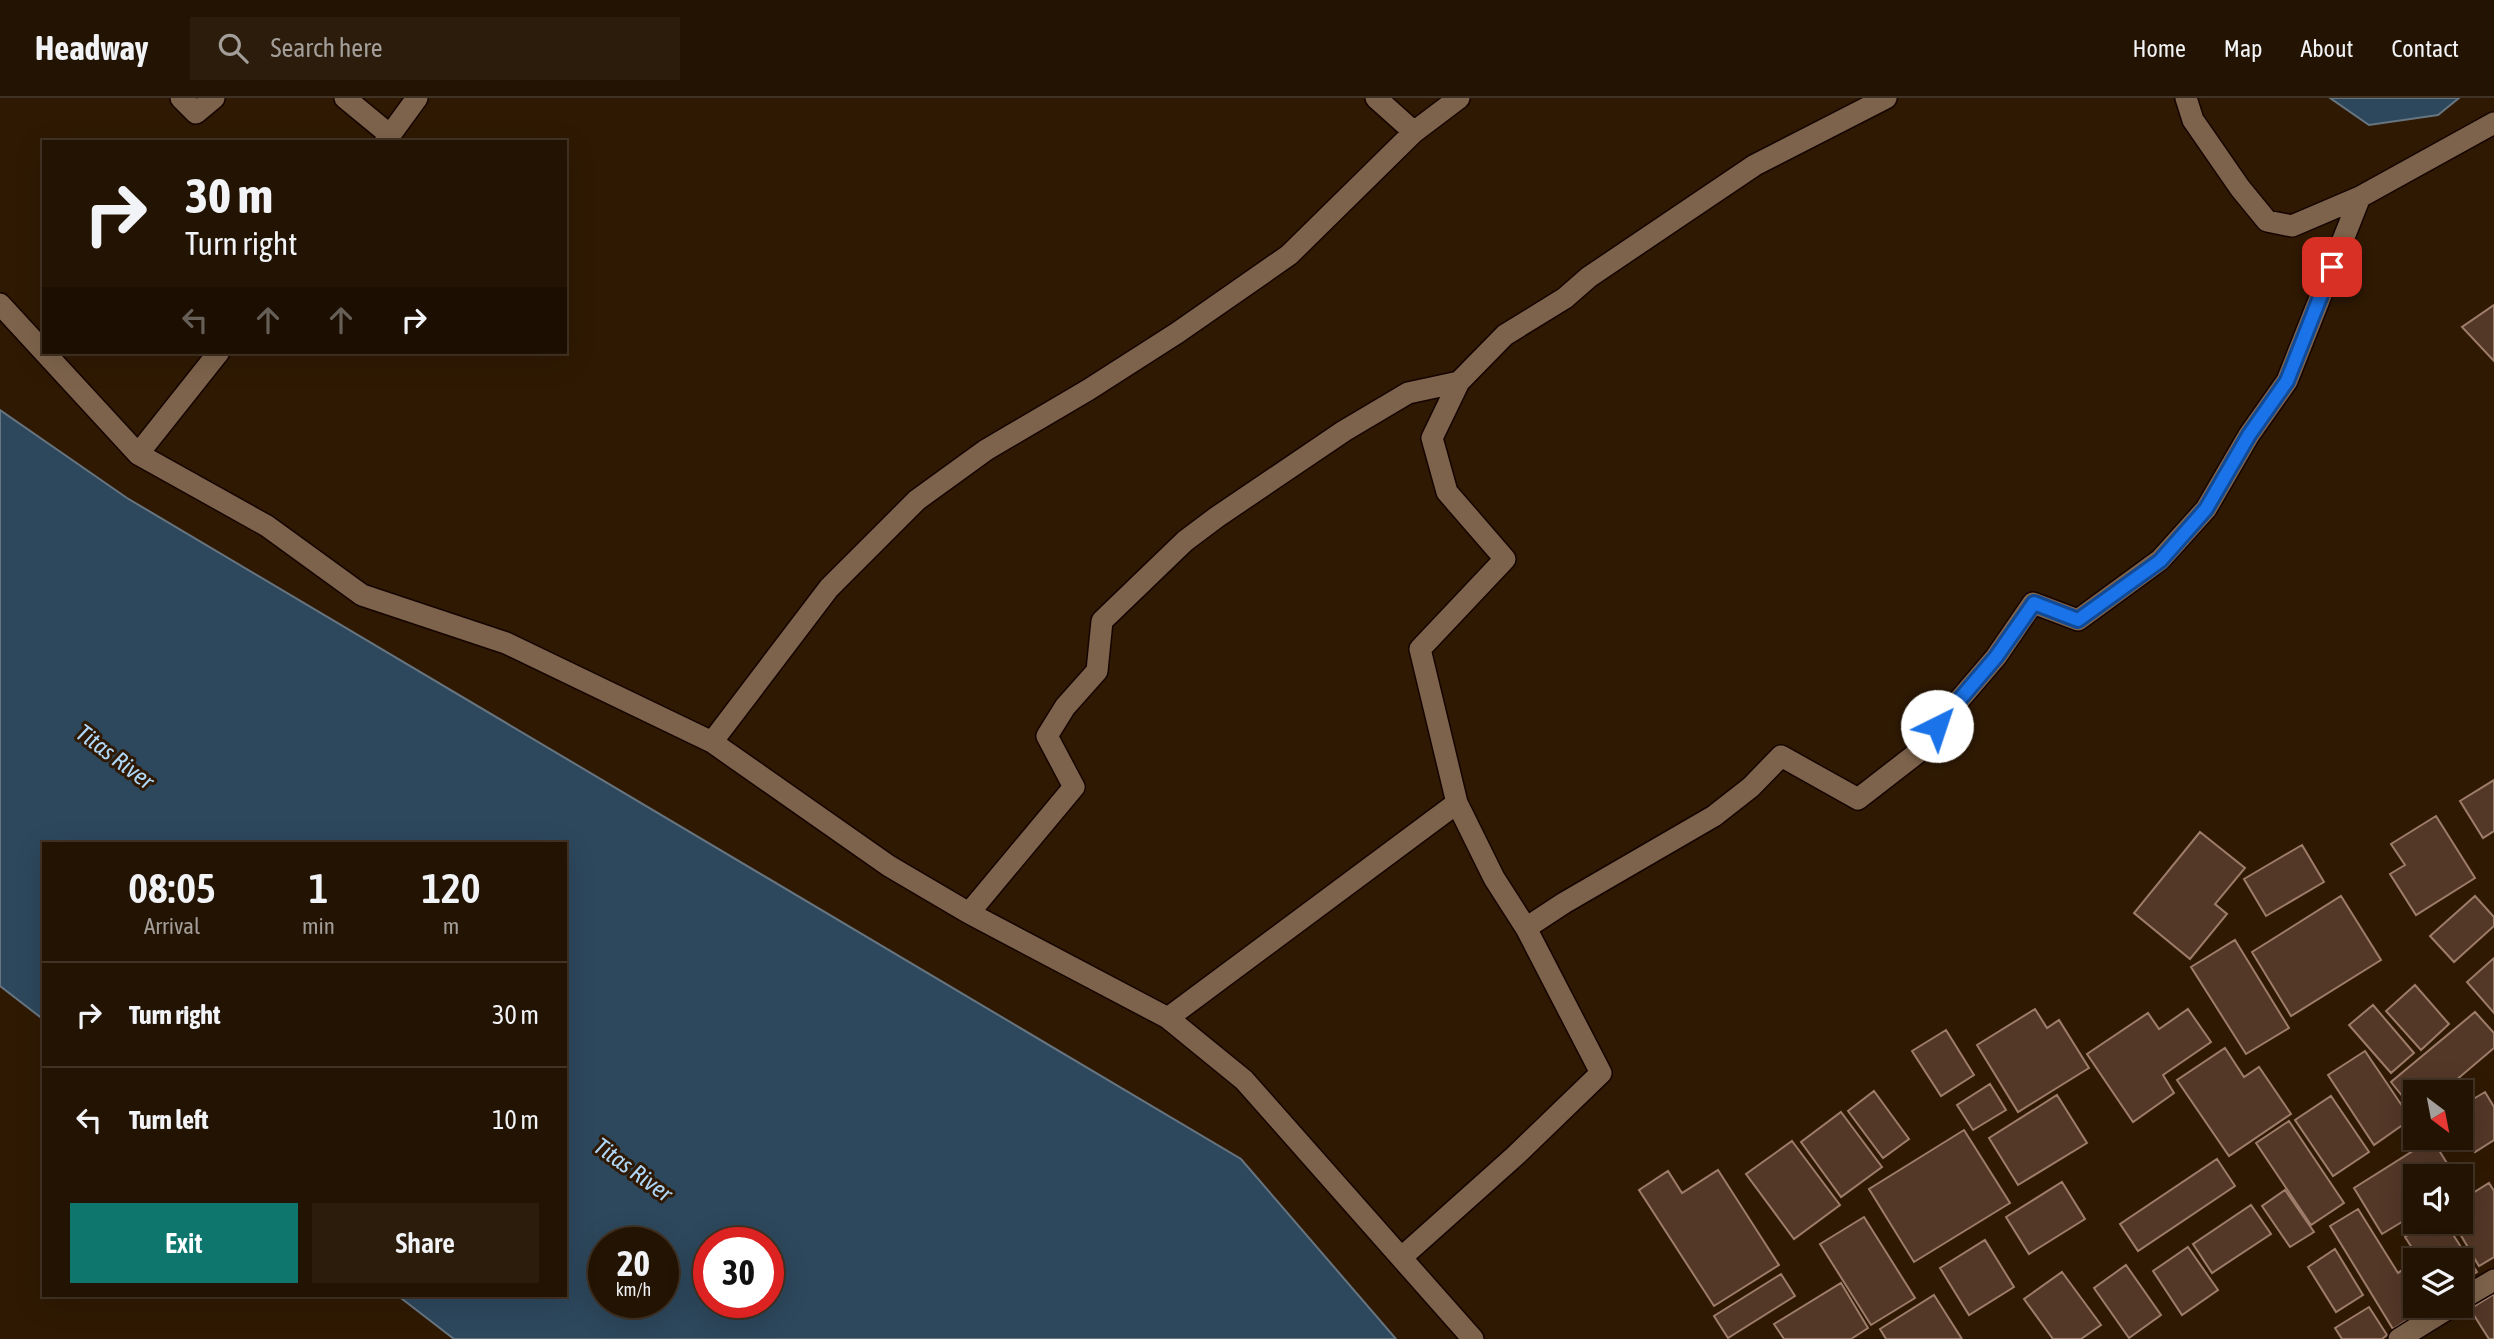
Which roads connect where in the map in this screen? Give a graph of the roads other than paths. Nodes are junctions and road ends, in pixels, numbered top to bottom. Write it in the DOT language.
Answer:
graph roads {
  1 [pos="181,98"];
  2 [pos="214,98"];
  3 [pos="345,98"];
  4 [pos="417,98"];
  5 [pos="1376,98"];
  6 [pos="1459,98"];
  7 [pos="1886,98"];
  8 [pos="2186,98"];
  9 [pos="2494,123"];
  10 [pos="1414,132"];
  11 [pos="387,138"];
  12 [pos="2360,197"];
  13 [pos="0,304"];
  14 [pos="42,350"];
  15 [pos="46,354"];
  16 [pos="217,354"];
  17 [pos="1459,382"];
  18 [pos="138,454"];
  19 [pos="712,742"];
  20 [pos="1457,803"];
  21 [pos="969,913"];
  22 [pos="1526,928"];
  23 [pos="1168,1018"];
  24 [pos="1402,1257"];
  25 [pos="2494,1280"];
  26 [pos="2473,1292"];
  27 [pos="2433,1318"];
  28 [pos="1473,1339"];
  29 [pos="2399,1339"];
  1 -- 2 [label="street"];
  3 -- 11 [label="street"];
  4 -- 11 [label="street"];
  5 -- 10 [label="street"];
  6 -- 10 [label="street"];
  7 -- 17 [label="street"];
  8 -- 12 [label="street"];
  9 -- 12 [label="street"];
  10 -- 19 [label="street"];
  12 -- 22 [label="street"];
  13 -- 14 [label="street"];
  15 -- 18 [label="street"];
  16 -- 18 [label="street"];
  17 -- 20 [label="street"];
  17 -- 21 [label="street"];
  18 -- 19 [label="street"];
  19 -- 21 [label="street"];
  20 -- 22 [label="street"];
  20 -- 23 [label="street"];
  21 -- 23 [label="street"];
  22 -- 24 [label="street"];
  23 -- 24 [label="street"];
  24 -- 28 [label="street"];
  25 -- 26 [label="street"];
  27 -- 29 [label="street"];
}
